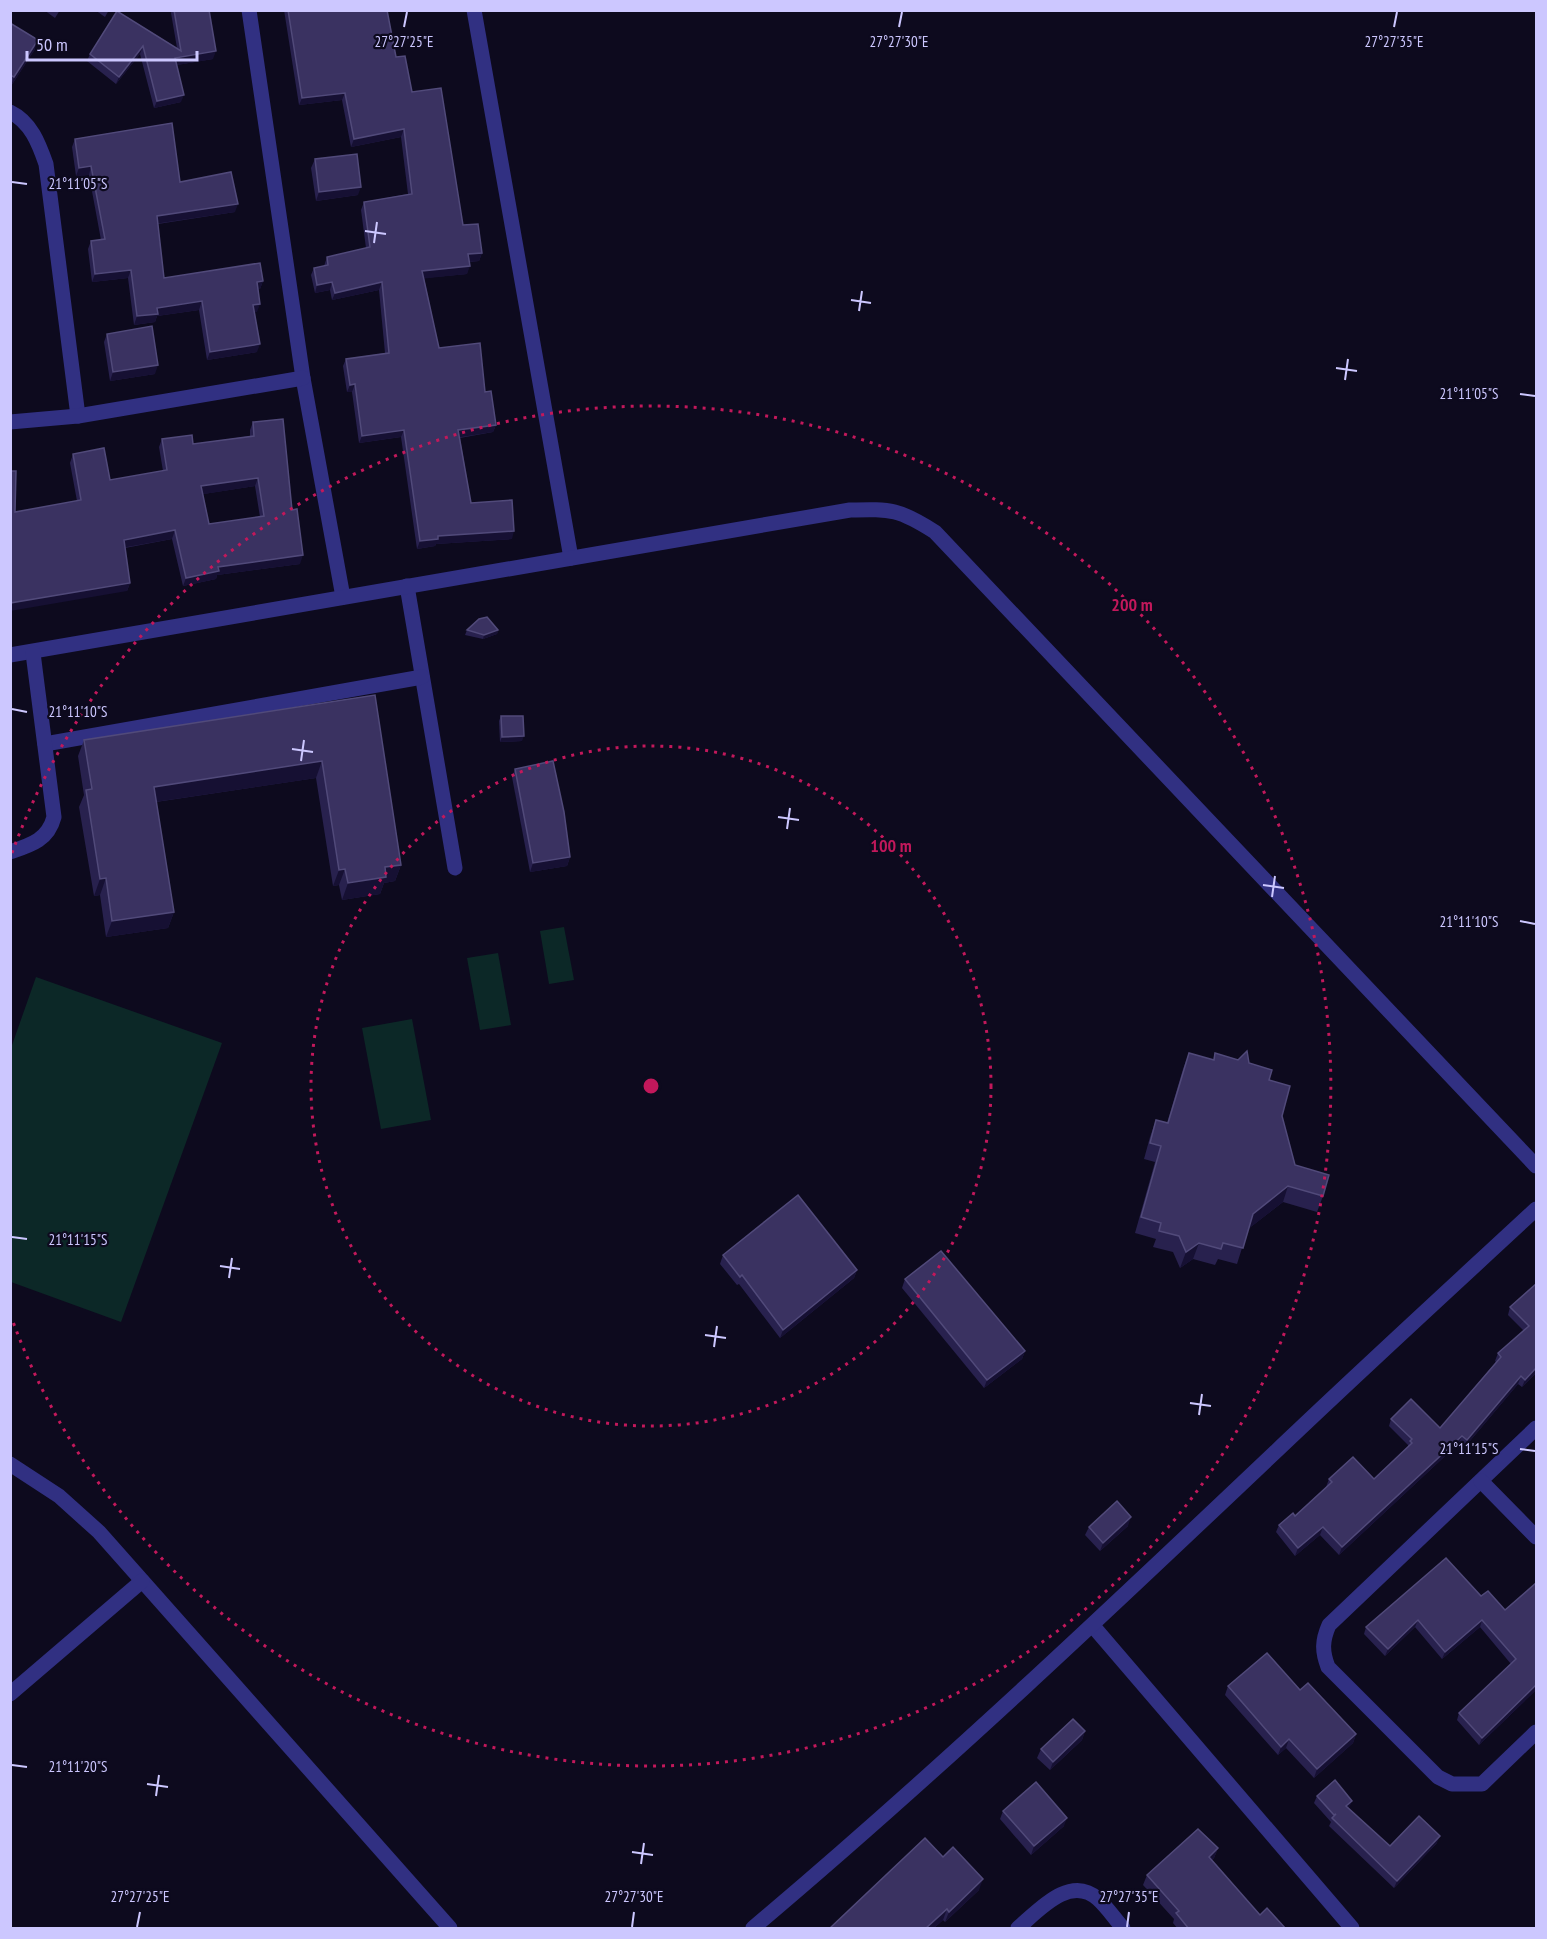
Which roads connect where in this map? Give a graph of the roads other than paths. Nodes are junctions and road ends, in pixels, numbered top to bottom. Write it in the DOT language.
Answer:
graph roads {
  1 [pos="249,10"];
  2 [pos="474,10"];
  3 [pos="10,112"];
  4 [pos="303,378"];
  5 [pos="78,416"];
  6 [pos="10,423"];
  7 [pos="571,558"];
  8 [pos="407,586"];
  9 [pos="343,597"];
  10 [pos="33,653"];
  11 [pos="10,655"];
  12 [pos="422,677"];
  13 [pos="45,744"];
  14 [pos="10,852"];
  15 [pos="455,868"];
  16 [pos="1536,1166"];
  17 [pos="1536,1209"];
  18 [pos="1536,1428"];
  19 [pos="10,1464"];
  20 [pos="1481,1481"];
  21 [pos="1536,1538"];
  22 [pos="142,1581"];
  23 [pos="1093,1626"];
  24 [pos="10,1695"];
  25 [pos="1536,1732"];
  26 [pos="450,1929"];
  27 [pos="753,1929"];
  28 [pos="1018,1929"];
  29 [pos="1123,1929"];
  30 [pos="1352,1929"];
  1 -- 4 [label="street"];
  2 -- 7 [label="street"];
  3 -- 5 [label="street"];
  4 -- 5 [label="street"];
  4 -- 9 [label="street"];
  5 -- 6 [label="street"];
  7 -- 8 [label="street"];
  7 -- 16 [label="street"];
  8 -- 9 [label="street"];
  8 -- 12 [label="street"];
  9 -- 10 [label="street"];
  10 -- 11 [label="street"];
  10 -- 13 [label="street"];
  12 -- 13 [label="street"];
  12 -- 15 [label="street"];
  13 -- 14 [label="street"];
  17 -- 23 [label="street"];
  18 -- 20 [label="street"];
  19 -- 22 [label="street"];
  20 -- 21 [label="street"];
  20 -- 25 [label="street"];
  22 -- 24 [label="street"];
  22 -- 26 [label="street"];
  23 -- 27 [label="street"];
  23 -- 30 [label="street"];
  28 -- 29 [label="street"];
}
